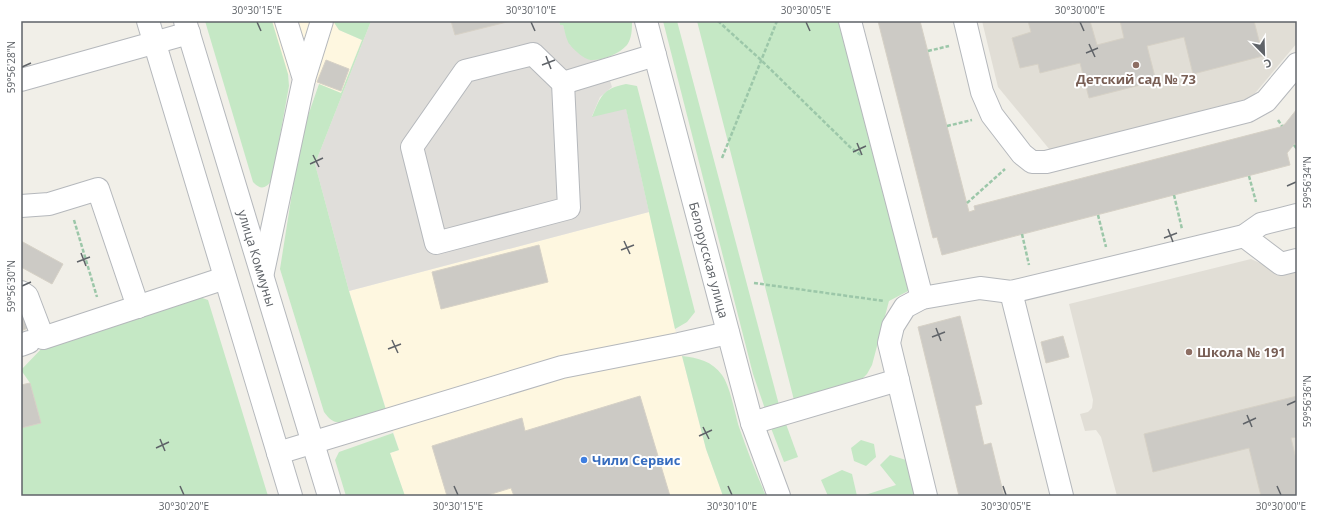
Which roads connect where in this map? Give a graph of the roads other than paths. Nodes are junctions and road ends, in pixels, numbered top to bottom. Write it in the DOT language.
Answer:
graph roads {
  1 [pos="148,21"];
  2 [pos="286,21"];
  3 [pos="322,21"];
  4 [pos="646,21"];
  5 [pos="850,21"];
  6 [pos="965,21"];
  7 [pos="187,27"];
  8 [pos="155,44"];
  9 [pos="655,56"];
  10 [pos="1297,64"];
  11 [pos="304,79"];
  12 [pos="21,80"];
  13 [pos="563,83"];
  14 [pos="21,206"];
  15 [pos="1297,215"];
  16 [pos="1252,230"];
  17 [pos="1297,260"];
  18 [pos="262,275"];
  19 [pos="225,278"];
  20 [pos="21,292"];
  21 [pos="1011,292"];
  22 [pos="913,303"];
  23 [pos="138,307"];
  24 [pos="728,333"];
  25 [pos="898,380"];
  26 [pos="752,423"];
  27 [pos="313,442"];
  28 [pos="278,453"];
  29 [pos="291,496"];
  30 [pos="329,496"];
  31 [pos="779,496"];
  32 [pos="926,496"];
  33 [pos="1062,496"];
  1 -- 8 [label="street"];
  2 -- 11 [label="street"];
  3 -- 11 [label="street"];
  4 -- 9 [label="street, Белорусская улица"];
  5 -- 22 [label="street"];
  6 -- 10 [label="street"];
  7 -- 8 [label="street"];
  7 -- 18 [label="street, улица Коммуны"];
  8 -- 12 [label="street"];
  8 -- 19 [label="street"];
  9 -- 13 [label="street"];
  9 -- 24 [label="street, Белорусская улица"];
  11 -- 18 [label="street"];
  13 -- 13 [label="street"];
  14 -- 23 [label="street"];
  15 -- 16 [label="street"];
  16 -- 17 [label="street"];
  16 -- 21 [label="street"];
  18 -- 27 [label="street, улица Коммуны"];
  19 -- 23 [label="street"];
  19 -- 28 [label="street"];
  20 -- 23 [label="street"];
  21 -- 22 [label="street"];
  21 -- 33 [label="street"];
  22 -- 25 [label="street"];
  24 -- 26 [label="street, Белорусская улица"];
  24 -- 27 [label="street"];
  25 -- 26 [label="street"];
  25 -- 32 [label="street"];
  26 -- 31 [label="street, Белорусская улица"];
  27 -- 28 [label="street"];
  27 -- 30 [label="street, улица Коммуны"];
  28 -- 29 [label="street"];
}
